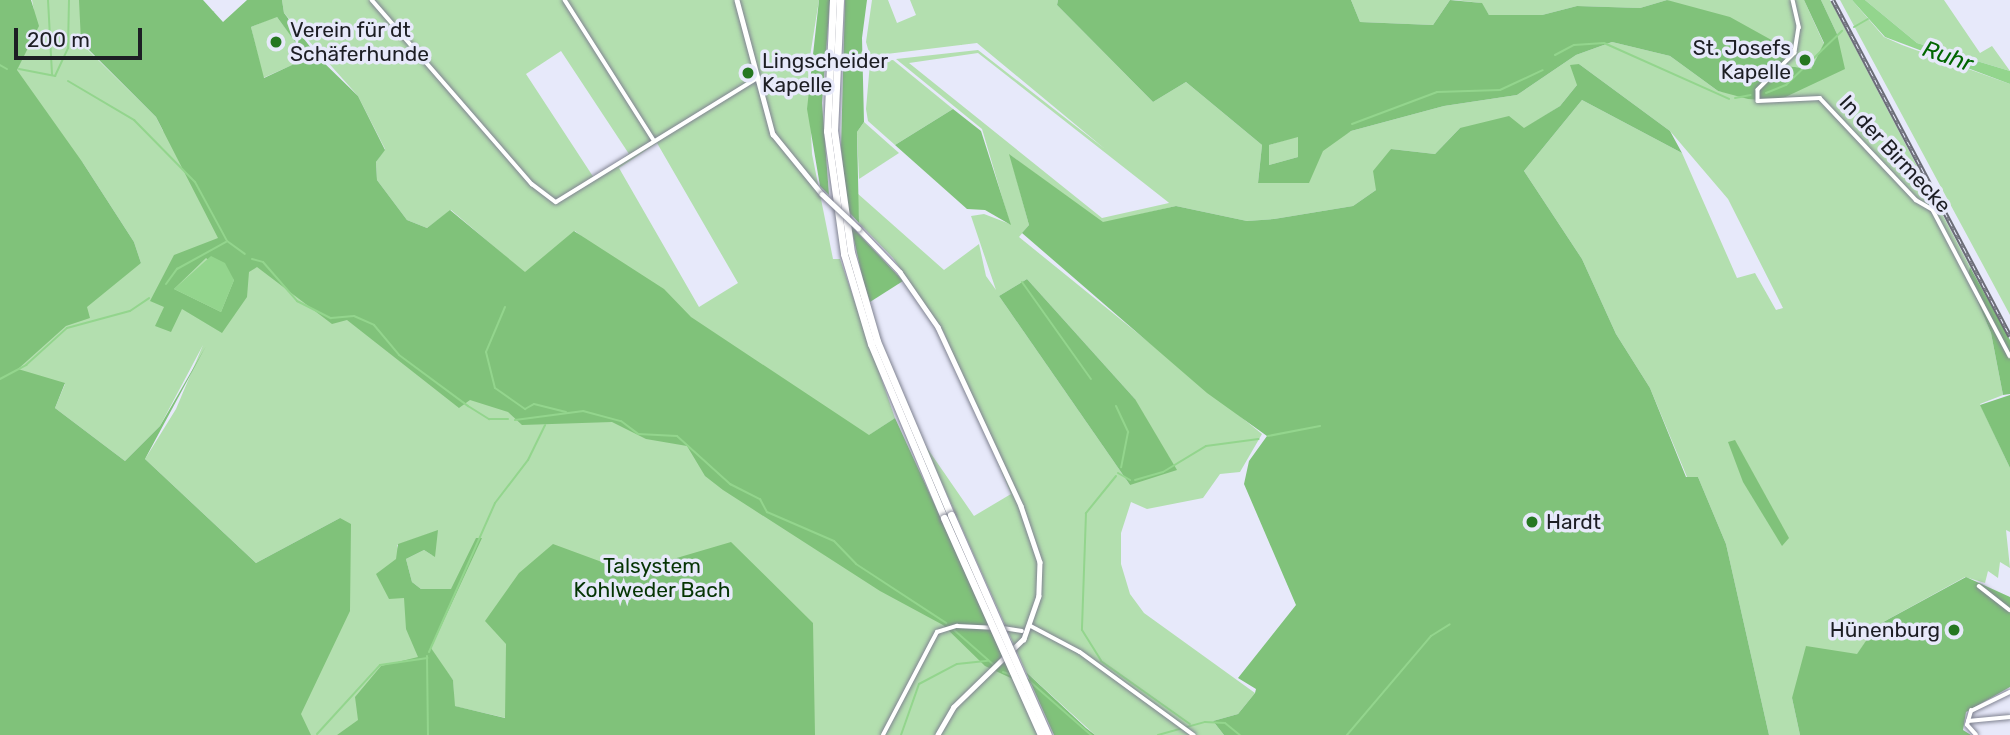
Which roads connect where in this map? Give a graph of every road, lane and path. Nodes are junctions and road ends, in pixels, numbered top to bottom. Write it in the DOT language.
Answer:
graph roads {
  1 [pos="372,0"];
  2 [pos="565,0"];
  3 [pos="737,0"];
  4 [pos="833,0"];
  5 [pos="840,0"];
  6 [pos="1793,0"];
  7 [pos="756,79"];
  8 [pos="655,140"];
  9 [pos="2010,356"];
  10 [pos="947,517"];
  11 [pos="1979,586"];
  12 [pos="2010,610"];
  13 [pos="1031,626"];
  14 [pos="1021,631"];
  15 [pos="2010,691"];
  16 [pos="1971,716"];
  17 [pos="2010,717"];
  18 [pos="883,735"];
  19 [pos="937,735"];
  20 [pos="1041,735"];
  21 [pos="1048,735"];
  22 [pos="1194,735"];
  23 [pos="1976,735"];
  1 -- 8 [label="street"];
  2 -- 8 [label="street"];
  3 -- 7 [label="street"];
  4 -- 10 [label="highway"];
  5 -- 10 [label="highway"];
  6 -- 9 [label="street, In der Birmecke"];
  7 -- 8 [label="street"];
  7 -- 13 [label="street, bridge"];
  10 -- 20 [label="highway, bridge"];
  10 -- 21 [label="highway, bridge"];
  11 -- 12 [label="street"];
  13 -- 19 [label="street"];
  13 -- 22 [label="street"];
  14 -- 18 [label="street"];
  15 -- 16 [label="street"];
  16 -- 17 [label="street"];
  16 -- 23 [label="street"];
}
